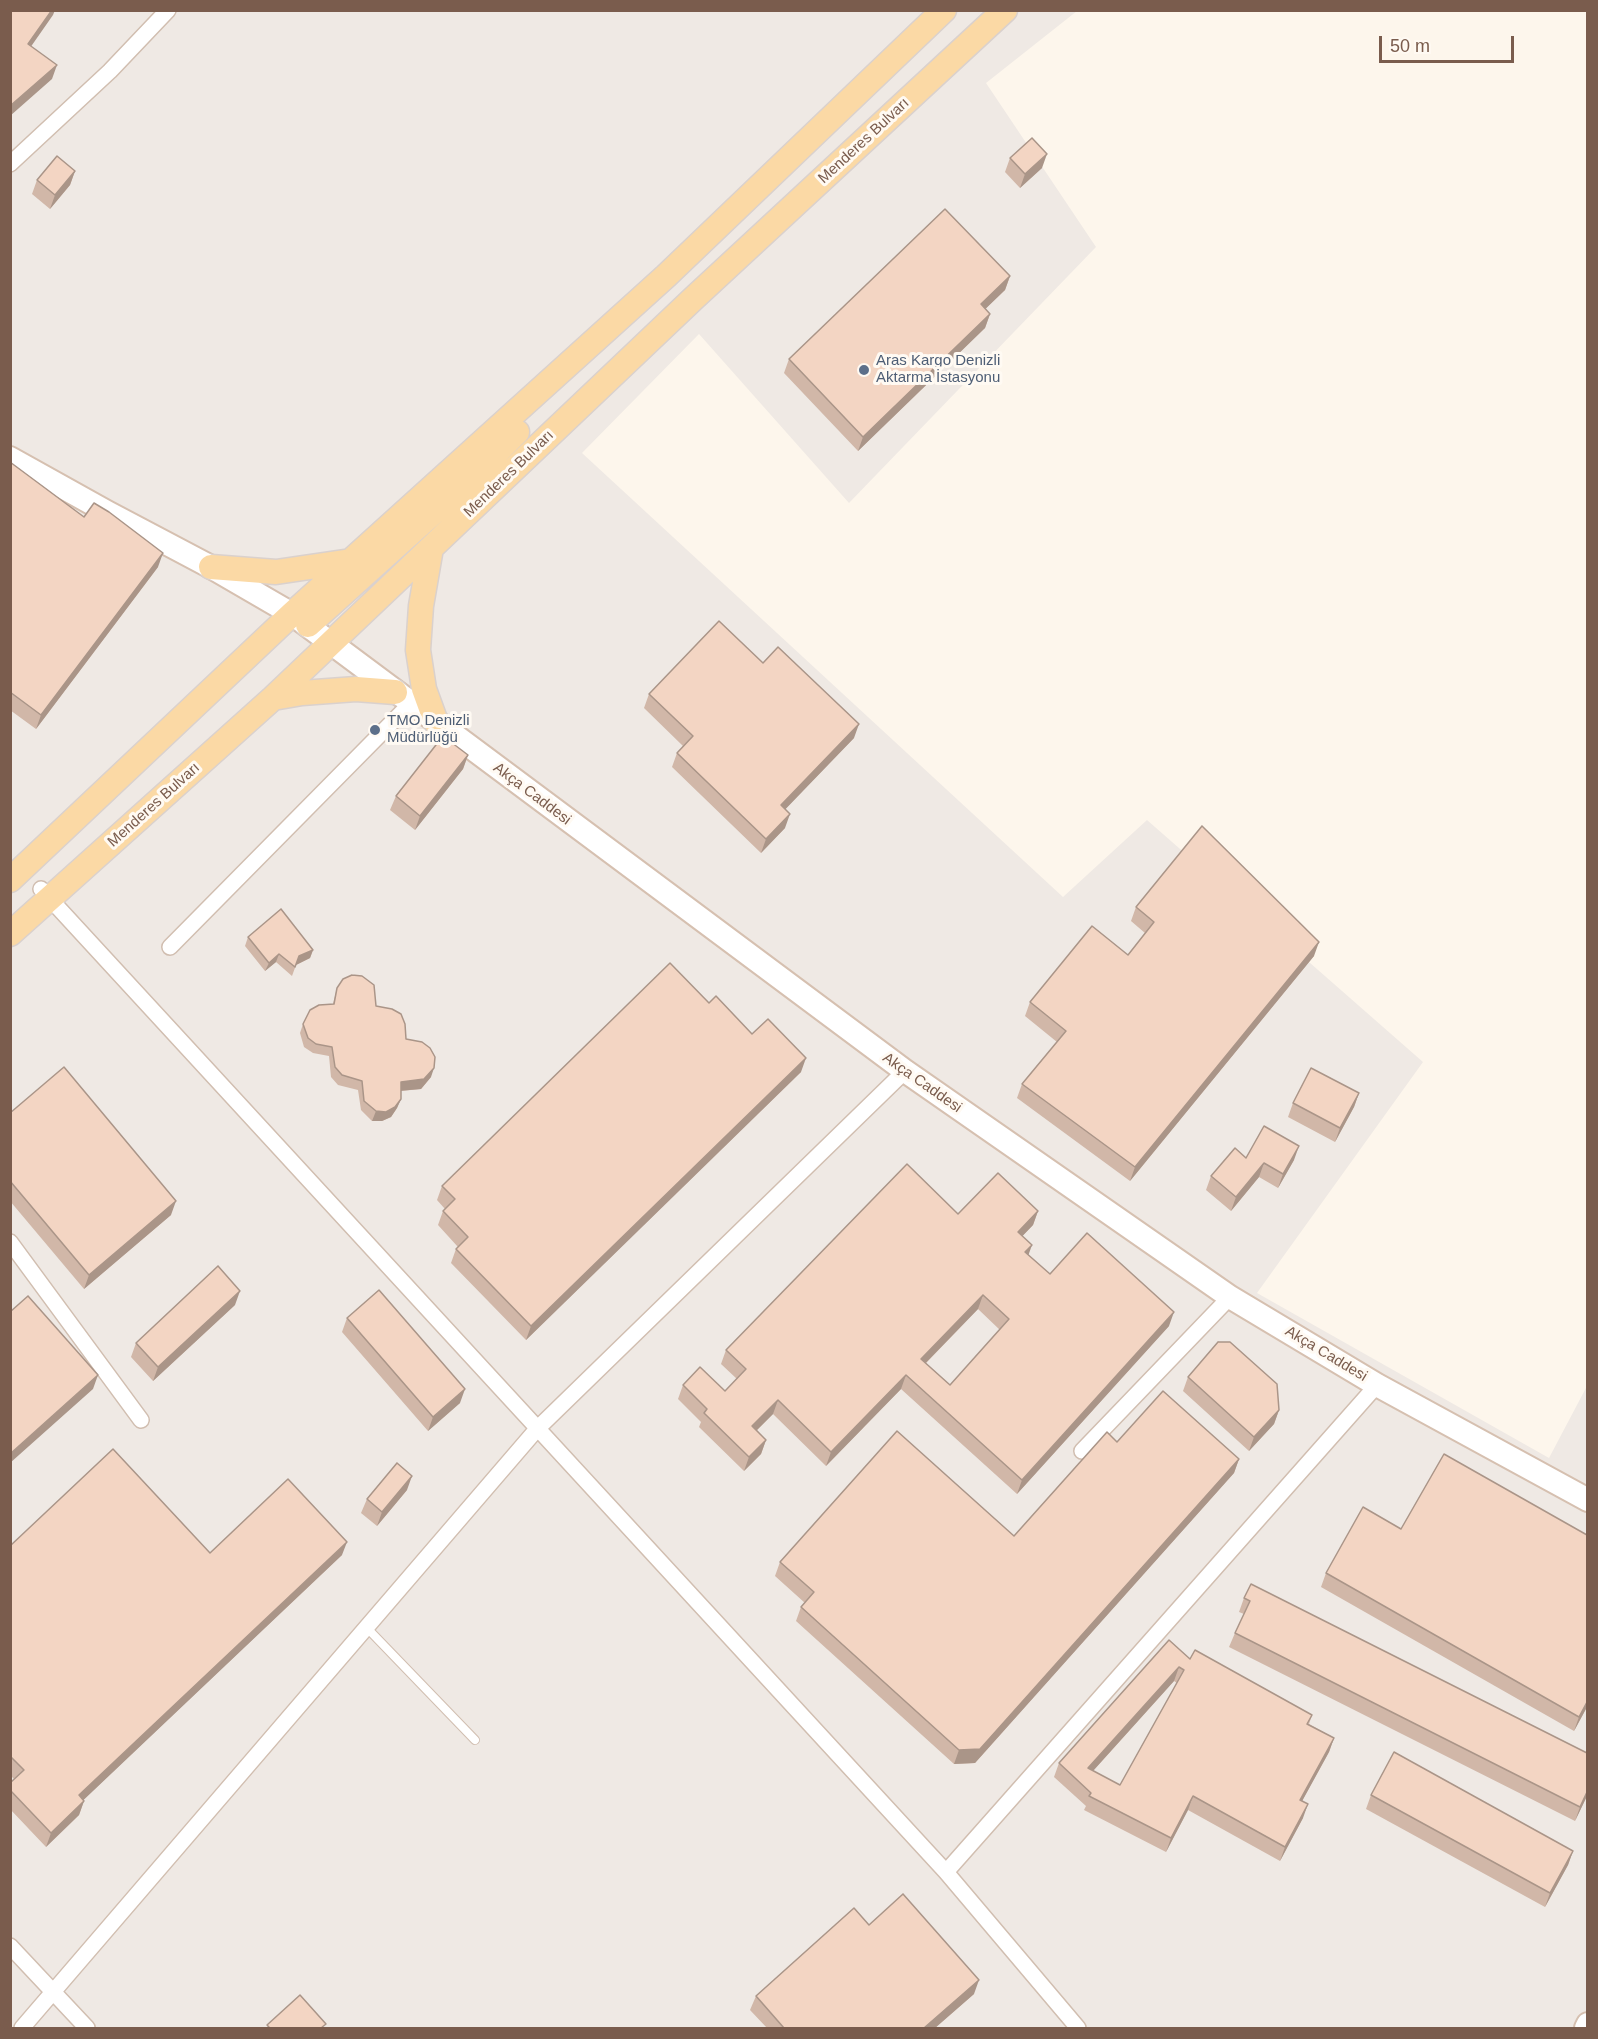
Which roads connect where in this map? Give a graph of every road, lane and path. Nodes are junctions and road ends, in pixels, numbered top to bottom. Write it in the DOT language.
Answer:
graph roads {
  1 [pos="168,10"];
  2 [pos="944,10"];
  3 [pos="1005,10"];
  4 [pos="10,164"];
  5 [pos="666,276"];
  6 [pos="10,458"];
  7 [pos="432,548"];
  8 [pos="351,561"];
  9 [pos="211,567"];
  10 [pos="312,629"];
  11 [pos="410,695"];
  12 [pos="273,698"];
  13 [pos="436,722"];
  14 [pos="10,879"];
  15 [pos="45,894"];
  16 [pos="10,924"];
  17 [pos="10,934"];
  18 [pos="170,947"];
  19 [pos="905,1071"];
  20 [pos="10,1242"];
  21 [pos="1230,1297"];
  22 [pos="1377,1385"];
  23 [pos="141,1420"];
  24 [pos="537,1430"];
  25 [pos="1082,1451"];
  26 [pos="1587,1500"];
  27 [pos="367,1628"];
  28 [pos="475,1740"];
  29 [pos="946,1872"];
  30 [pos="10,1946"];
  31 [pos="53,1993"];
  32 [pos="22,2028"];
  33 [pos="87,2028"];
  34 [pos="1078,2028"];
  1 -- 4 [label="street"];
  2 -- 5 [label="main road, Menderes Bulvarı"];
  3 -- 7 [label="main road, Menderes Bulvarı"];
  5 -- 8 [label="main road, Menderes Bulvarı"];
  5 -- 10 [label="main road"];
  6 -- 9 [label="street"];
  7 -- 10 [label="main road, Menderes Bulvarı"];
  7 -- 11 [label="main road"];
  8 -- 9 [label="main road"];
  8 -- 10 [label="main road, Menderes Bulvarı"];
  9 -- 10 [label="street"];
  10 -- 11 [label="street"];
  10 -- 12 [label="main road, Menderes Bulvarı"];
  10 -- 14 [label="main road, Menderes Bulvarı"];
  10 -- 15 [label="main road"];
  11 -- 12 [label="main road"];
  11 -- 13 [label="main road"];
  11 -- 18 [label="street"];
  12 -- 15 [label="main road, Menderes Bulvarı"];
  13 -- 19 [label="street, Akça Caddesi"];
  15 -- 16 [label="main road"];
  15 -- 17 [label="main road, Menderes Bulvarı"];
  15 -- 24 [label="street"];
  19 -- 21 [label="street, Akça Caddesi"];
  19 -- 24 [label="street"];
  20 -- 23 [label="street"];
  21 -- 22 [label="street, Akça Caddesi"];
  21 -- 25 [label="street"];
  22 -- 26 [label="street, Akça Caddesi"];
  22 -- 29 [label="street"];
  24 -- 27 [label="street"];
  24 -- 29 [label="street"];
  27 -- 28 [label="lane"];
  27 -- 31 [label="street"];
  29 -- 34 [label="street"];
  30 -- 31 [label="street"];
  31 -- 32 [label="street"];
  31 -- 33 [label="street"];
}
